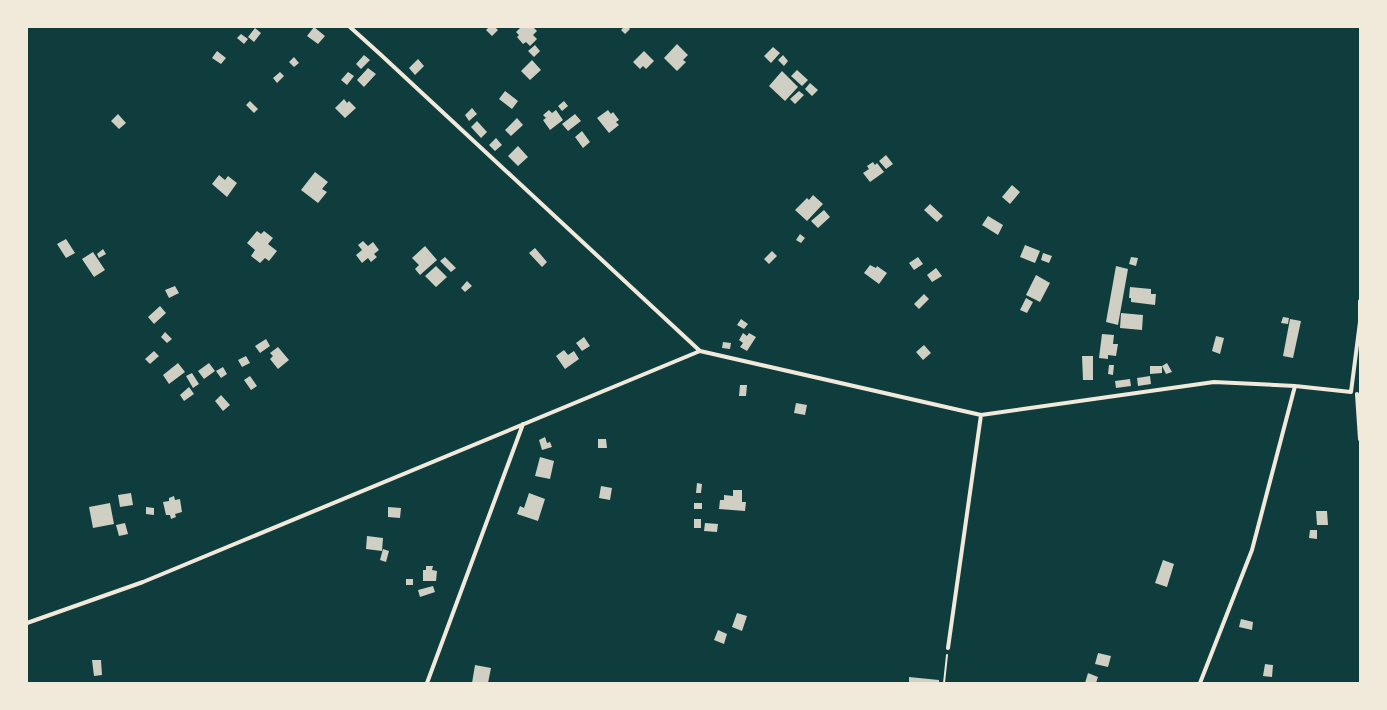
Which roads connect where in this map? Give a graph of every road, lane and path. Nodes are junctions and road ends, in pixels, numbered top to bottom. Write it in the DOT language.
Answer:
graph roads {
  1 [pos="350,27"];
  2 [pos="1360,301"];
  3 [pos="700,351"];
  4 [pos="1295,386"];
  5 [pos="1351,392"];
  6 [pos="1358,394"];
  7 [pos="981,415"];
  8 [pos="523,424"];
  9 [pos="1360,439"];
  10 [pos="27,623"];
  11 [pos="948,648"];
  12 [pos="426,683"];
  13 [pos="944,683"];
  14 [pos="1200,683"];
  1 -- 3 [label="street"];
  2 -- 5 [label="street"];
  3 -- 7 [label="street"];
  3 -- 8 [label="street"];
  4 -- 5 [label="street"];
  4 -- 7 [label="street"];
  4 -- 14 [label="street"];
  5 -- 6 [label="street"];
  6 -- 9 [label="street"];
  7 -- 11 [label="street"];
  8 -- 10 [label="street"];
  8 -- 12 [label="street"];
  11 -- 13 [label="path"];
}
